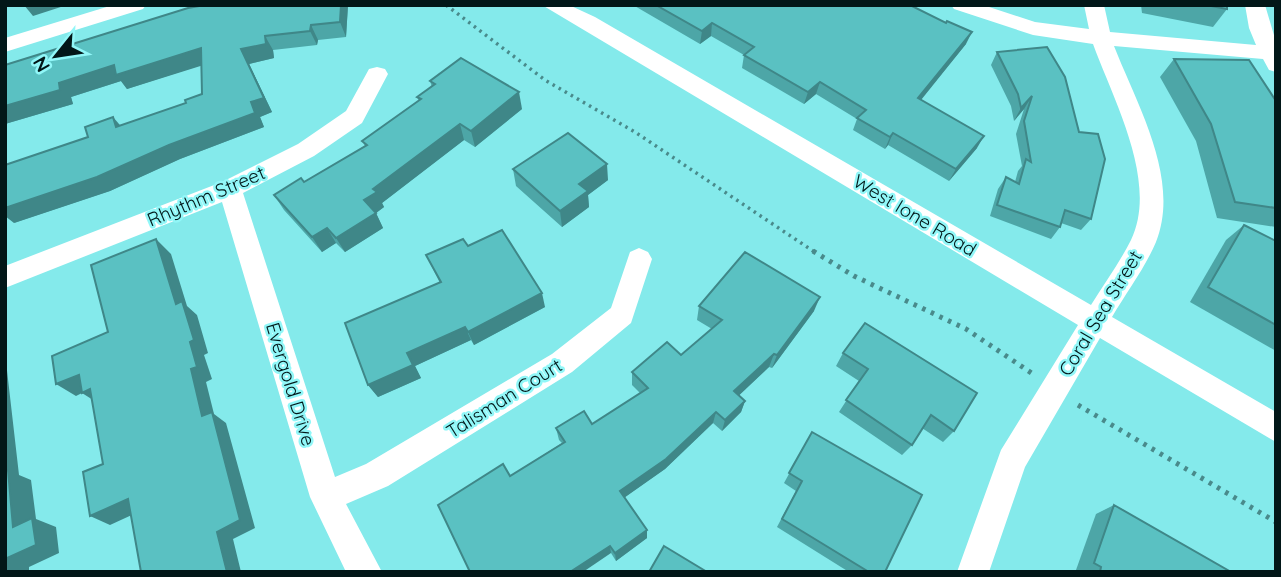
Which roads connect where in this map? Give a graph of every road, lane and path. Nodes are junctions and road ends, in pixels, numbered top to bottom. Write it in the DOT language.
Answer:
graph roads {
  1 [pos="136,5"];
  2 [pos="446,5"];
  3 [pos="552,5"];
  4 [pos="961,5"];
  5 [pos="1094,5"];
  6 [pos="1255,5"];
  7 [pos="1101,38"];
  8 [pos="5,45"];
  9 [pos="1272,59"];
  10 [pos="377,74"];
  11 [pos="230,189"];
  12 [pos="639,259"];
  13 [pos="5,277"];
  14 [pos="1094,321"];
  15 [pos="1027,370"];
  16 [pos="1088,412"];
  17 [pos="1276,428"];
  18 [pos="326,497"];
  19 [pos="1276,522"];
  20 [pos="366,572"];
  21 [pos="973,572"];
  1 -- 8 [label="street"];
  2 -- 15 [label="path"];
  3 -- 14 [label="street, West Ione Road"];
  4 -- 7 [label="street"];
  5 -- 7 [label="street, Coral Sea Street"];
  6 -- 9 [label="street"];
  7 -- 9 [label="street"];
  7 -- 14 [label="street, Coral Sea Street"];
  10 -- 11 [label="street, Rhythm Street"];
  11 -- 13 [label="street, Rhythm Street"];
  11 -- 18 [label="street, Evergold Drive"];
  12 -- 18 [label="street, Talisman Court"];
  14 -- 17 [label="street, West Ione Road"];
  14 -- 21 [label="street, Coral Sea Street"];
  16 -- 19 [label="path"];
  18 -- 20 [label="street, Evergold Drive"];
}
